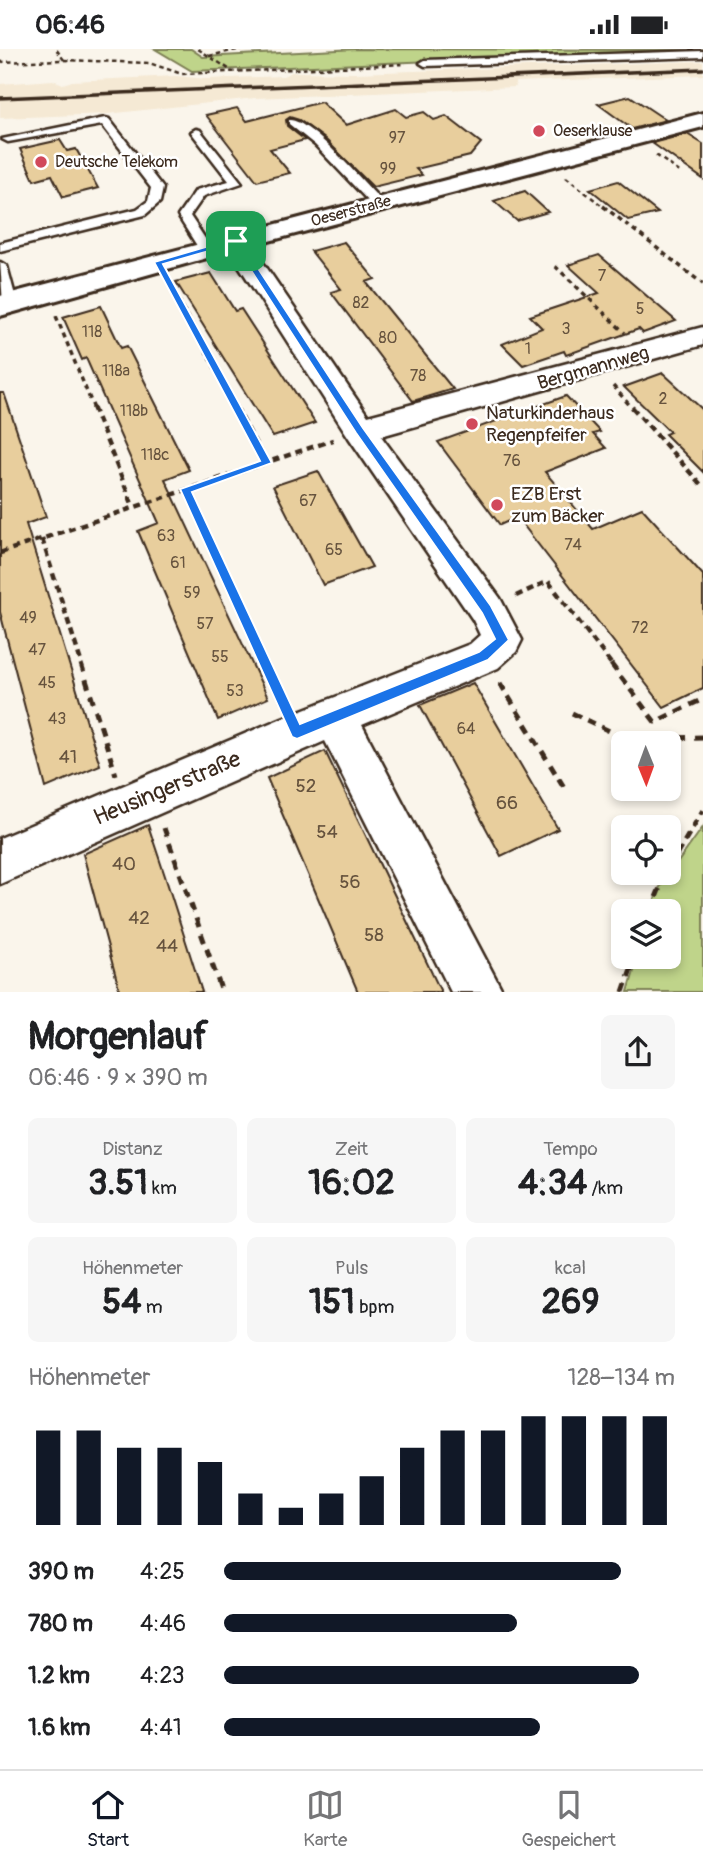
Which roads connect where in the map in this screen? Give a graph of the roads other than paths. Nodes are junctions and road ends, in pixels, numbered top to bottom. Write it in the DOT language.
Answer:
graph roads {
  1 [pos="703,54"];
  2 [pos="425,63"];
  3 [pos="703,120"];
  4 [pos="293,122"];
  5 [pos="197,132"];
  6 [pos="8,139"];
  7 [pos="378,204"];
  8 [pos="236,241"];
  9 [pos="0,247"];
  10 [pos="206,249"];
  11 [pos="0,266"];
  12 [pos="5,304"];
  13 [pos="703,336"];
  14 [pos="360,430"];
  15 [pos="316,725"];
  16 [pos="0,861"];
  17 [pos="478,992"];
  1 -- 2 [label="lane"];
  3 -- 7 [label="street, Oeserstraße"];
  4 -- 7 [label="lane"];
  5 -- 10 [label="lane"];
  6 -- 9 [label="lane"];
  7 -- 8 [label="street, Oeserstraße"];
  8 -- 10 [label="street, Oeserstraße"];
  8 -- 14 [label="street"];
  10 -- 12 [label="street, Oeserstraße"];
  11 -- 12 [label="lane"];
  13 -- 14 [label="street, Bergmannweg"];
  14 -- 15 [label="street, Heusingerstraße"];
  15 -- 16 [label="street, Heusingerstraße"];
  15 -- 17 [label="street"];
}
